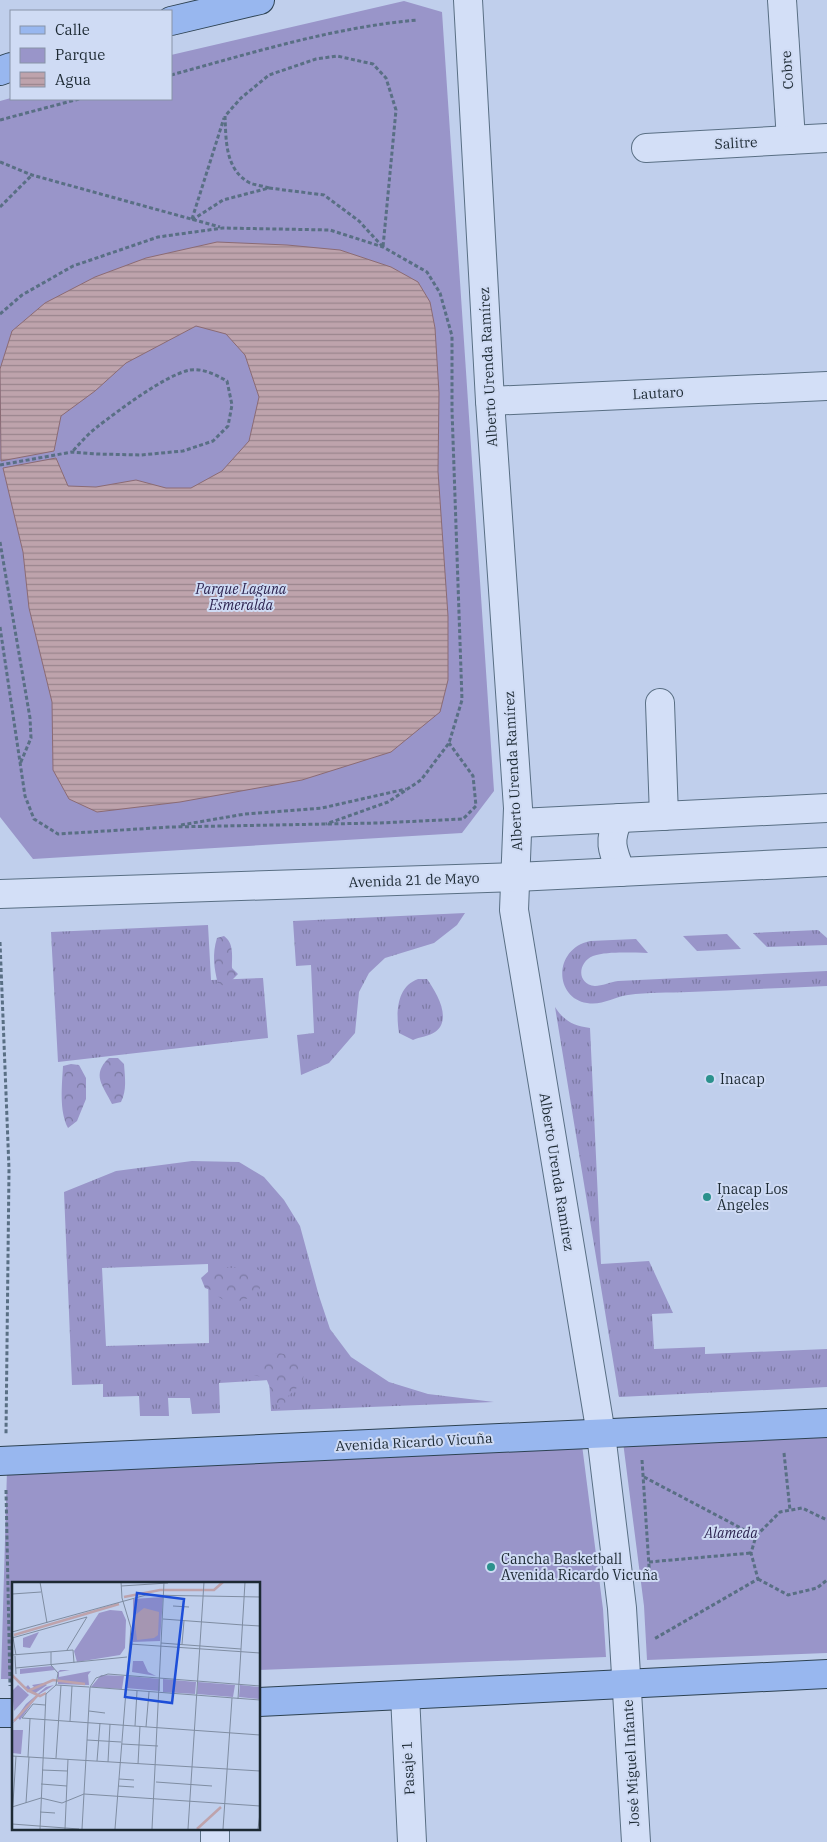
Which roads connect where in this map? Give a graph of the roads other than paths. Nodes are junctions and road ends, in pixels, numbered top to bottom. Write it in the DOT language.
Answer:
graph roads {
  1 [pos="260,0"];
  2 [pos="468,0"];
  3 [pos="782,0"];
  4 [pos="172,21"];
  5 [pos="827,138"];
  6 [pos="791,140"];
  7 [pos="646,148"];
  8 [pos="827,386"];
  9 [pos="490,401"];
  10 [pos="660,703"];
  11 [pos="827,808"];
  12 [pos="664,816"];
  13 [pos="619,818"];
  14 [pos="518,823"];
  15 [pos="827,862"];
  16 [pos="621,872"];
  17 [pos="516,877"];
  18 [pos="0,894"];
  19 [pos="827,1423"];
  20 [pos="601,1434"];
  21 [pos="3,1460"];
  22 [pos="827,1674"];
  23 [pos="627,1684"];
  24 [pos="405,1695"];
  25 [pos="260,1702"];
  26 [pos="412,1842"];
  27 [pos="636,1842"];
  1 -- 4 [label="main road"];
  2 -- 9 [label="street, Alberto Urenda Ramírez"];
  3 -- 6 [label="street, Cobre"];
  5 -- 6 [label="street, Salitre"];
  6 -- 7 [label="street, Salitre"];
  8 -- 9 [label="street, Lautaro"];
  9 -- 14 [label="street, Alberto Urenda Ramírez"];
  10 -- 12 [label="street"];
  11 -- 12 [label="street"];
  12 -- 13 [label="street"];
  13 -- 14 [label="street"];
  13 -- 16 [label="street"];
  14 -- 17 [label="street, Alberto Urenda Ramírez"];
  15 -- 16 [label="street, Avenida 21 de Mayo"];
  16 -- 17 [label="street, Avenida 21 de Mayo"];
  17 -- 18 [label="street, Avenida 21 de Mayo"];
  17 -- 20 [label="street, Alberto Urenda Ramírez"];
  19 -- 20 [label="main road, Avenida Ricardo Vicuña"];
  20 -- 21 [label="main road, Avenida Ricardo Vicuña"];
  20 -- 23 [label="street, Alberto Urenda Ramírez"];
  22 -- 23 [label="main road"];
  23 -- 24 [label="main road"];
  23 -- 27 [label="street, José Miguel Infante"];
  24 -- 25 [label="main road"];
  24 -- 26 [label="street, Pasaje 1"];
}
